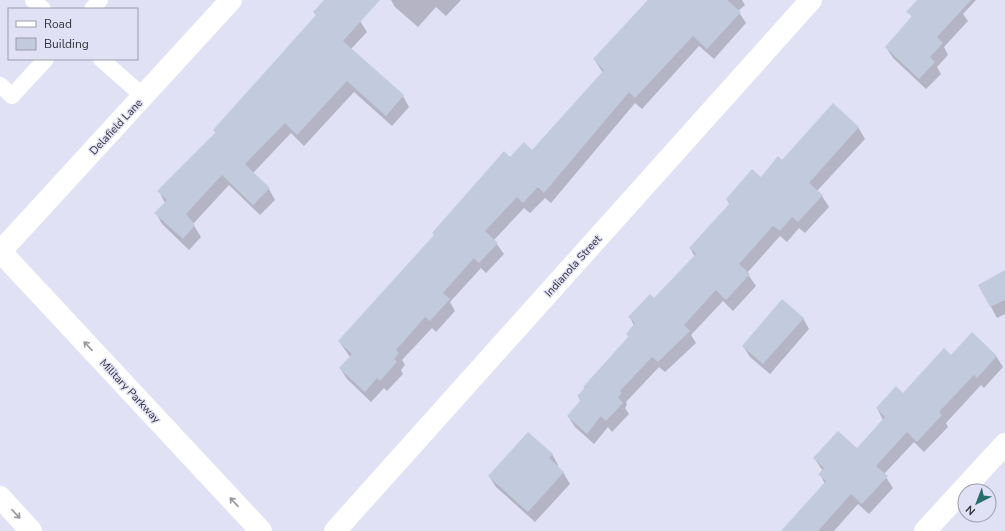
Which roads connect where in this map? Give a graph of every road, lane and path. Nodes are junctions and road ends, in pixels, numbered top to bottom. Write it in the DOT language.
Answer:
graph roads {
  1 [pos="33,0"];
  2 [pos="100,0"];
  3 [pos="231,0"];
  4 [pos="811,0"];
  5 [pos="42,8"];
  6 [pos="93,8"];
  7 [pos="45,60"];
  8 [pos="102,60"];
  9 [pos="0,86"];
  10 [pos="144,97"];
  11 [pos="0,252"];
  12 [pos="1005,444"];
  13 [pos="0,497"];
  14 [pos="31,531"];
  15 [pos="260,531"];
  16 [pos="335,531"];
  17 [pos="925,531"];
  1 -- 5 [label="lane"];
  2 -- 6 [label="lane"];
  3 -- 10 [label="street, Delafield Lane"];
  4 -- 16 [label="street, Indianola Street"];
  7 -- 9 [label="lane"];
  8 -- 10 [label="lane"];
  10 -- 11 [label="street, Delafield Lane"];
  15 -- 11 [label="street, Military Parkway, one-way"];
  12 -- 17 [label="street"];
  13 -- 14 [label="street, one-way"];
}
